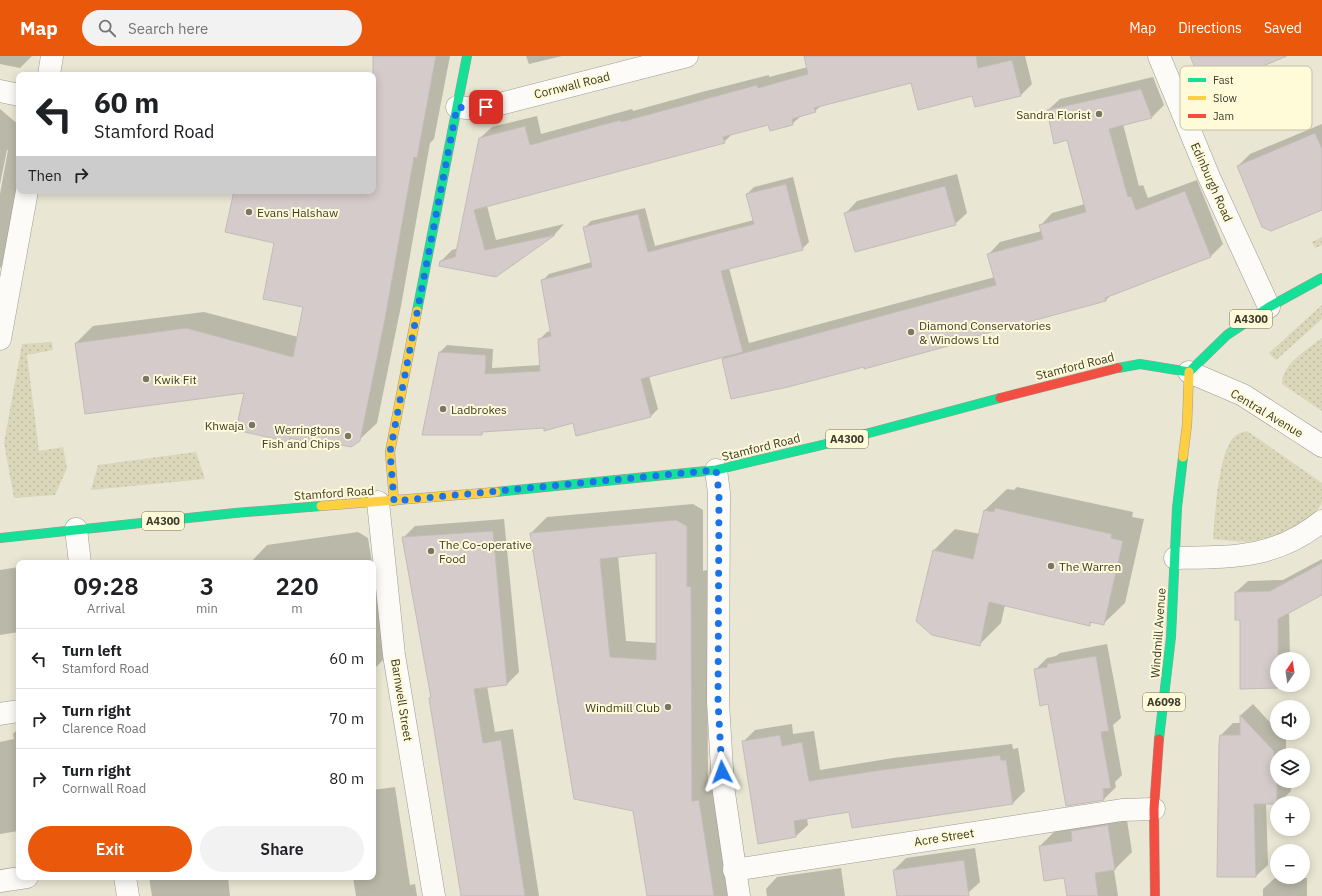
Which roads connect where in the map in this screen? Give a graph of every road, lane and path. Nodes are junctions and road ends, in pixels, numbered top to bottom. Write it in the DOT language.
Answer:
graph roads {
  1 [pos="52,56"];
  2 [pos="467,56"];
  3 [pos="687,56"];
  4 [pos="1159,56"];
  5 [pos="49,72"];
  6 [pos="0,91"];
  7 [pos="16,94"];
  8 [pos="457,107"];
  9 [pos="1180,107"];
  10 [pos="1190,130"];
  11 [pos="26,194"];
  12 [pos="1322,278"];
  13 [pos="1269,307"];
  14 [pos="0,339"];
  15 [pos="1189,372"];
  16 [pos="1322,446"];
  17 [pos="716,470"];
  18 [pos="386,501"];
  19 [pos="1322,521"];
  20 [pos="76,529"];
  21 [pos="0,538"];
  22 [pos="1175,558"];
  23 [pos="80,560"];
  24 [pos="16,711"];
  25 [pos="0,714"];
  26 [pos="1154,809"];
  27 [pos="734,870"];
  28 [pos="16,879"];
  29 [pos="125,880"];
  30 [pos="0,882"];
  31 [pos="128,896"];
  32 [pos="434,896"];
  33 [pos="739,896"];
  34 [pos="1155,896"];
  1 -- 5 [label="street"];
  2 -- 8 [label="main road"];
  3 -- 8 [label="street, Cornwall Road"];
  4 -- 9 [label="street, Edinburgh Road"];
  6 -- 7 [label="street"];
  8 -- 18 [label="main road"];
  10 -- 13 [label="street, Edinburgh Road"];
  11 -- 14 [label="street"];
  12 -- 13 [label="main road, A4300"];
  13 -- 15 [label="main road, A4300"];
  15 -- 16 [label="street, Central Avenue"];
  15 -- 17 [label="main road, Stamford Road / A4300"];
  15 -- 22 [label="main road, Windmill Avenue / A6098"];
  17 -- 18 [label="main road, Stamford Road / A4300"];
  17 -- 27 [label="street"];
  18 -- 20 [label="main road, Stamford Road / A4300"];
  18 -- 32 [label="street, Barnwell Street"];
  19 -- 22 [label="street"];
  20 -- 21 [label="main road, Stamford Road / A4300"];
  20 -- 23 [label="street"];
  22 -- 26 [label="main road, Windmill Avenue / A6098"];
  24 -- 25 [label="street"];
  26 -- 27 [label="street, Acre Street"];
  26 -- 34 [label="main road, Windmill Avenue / A6098"];
  27 -- 33 [label="street"];
  28 -- 30 [label="street"];
  29 -- 31 [label="street"];
}
